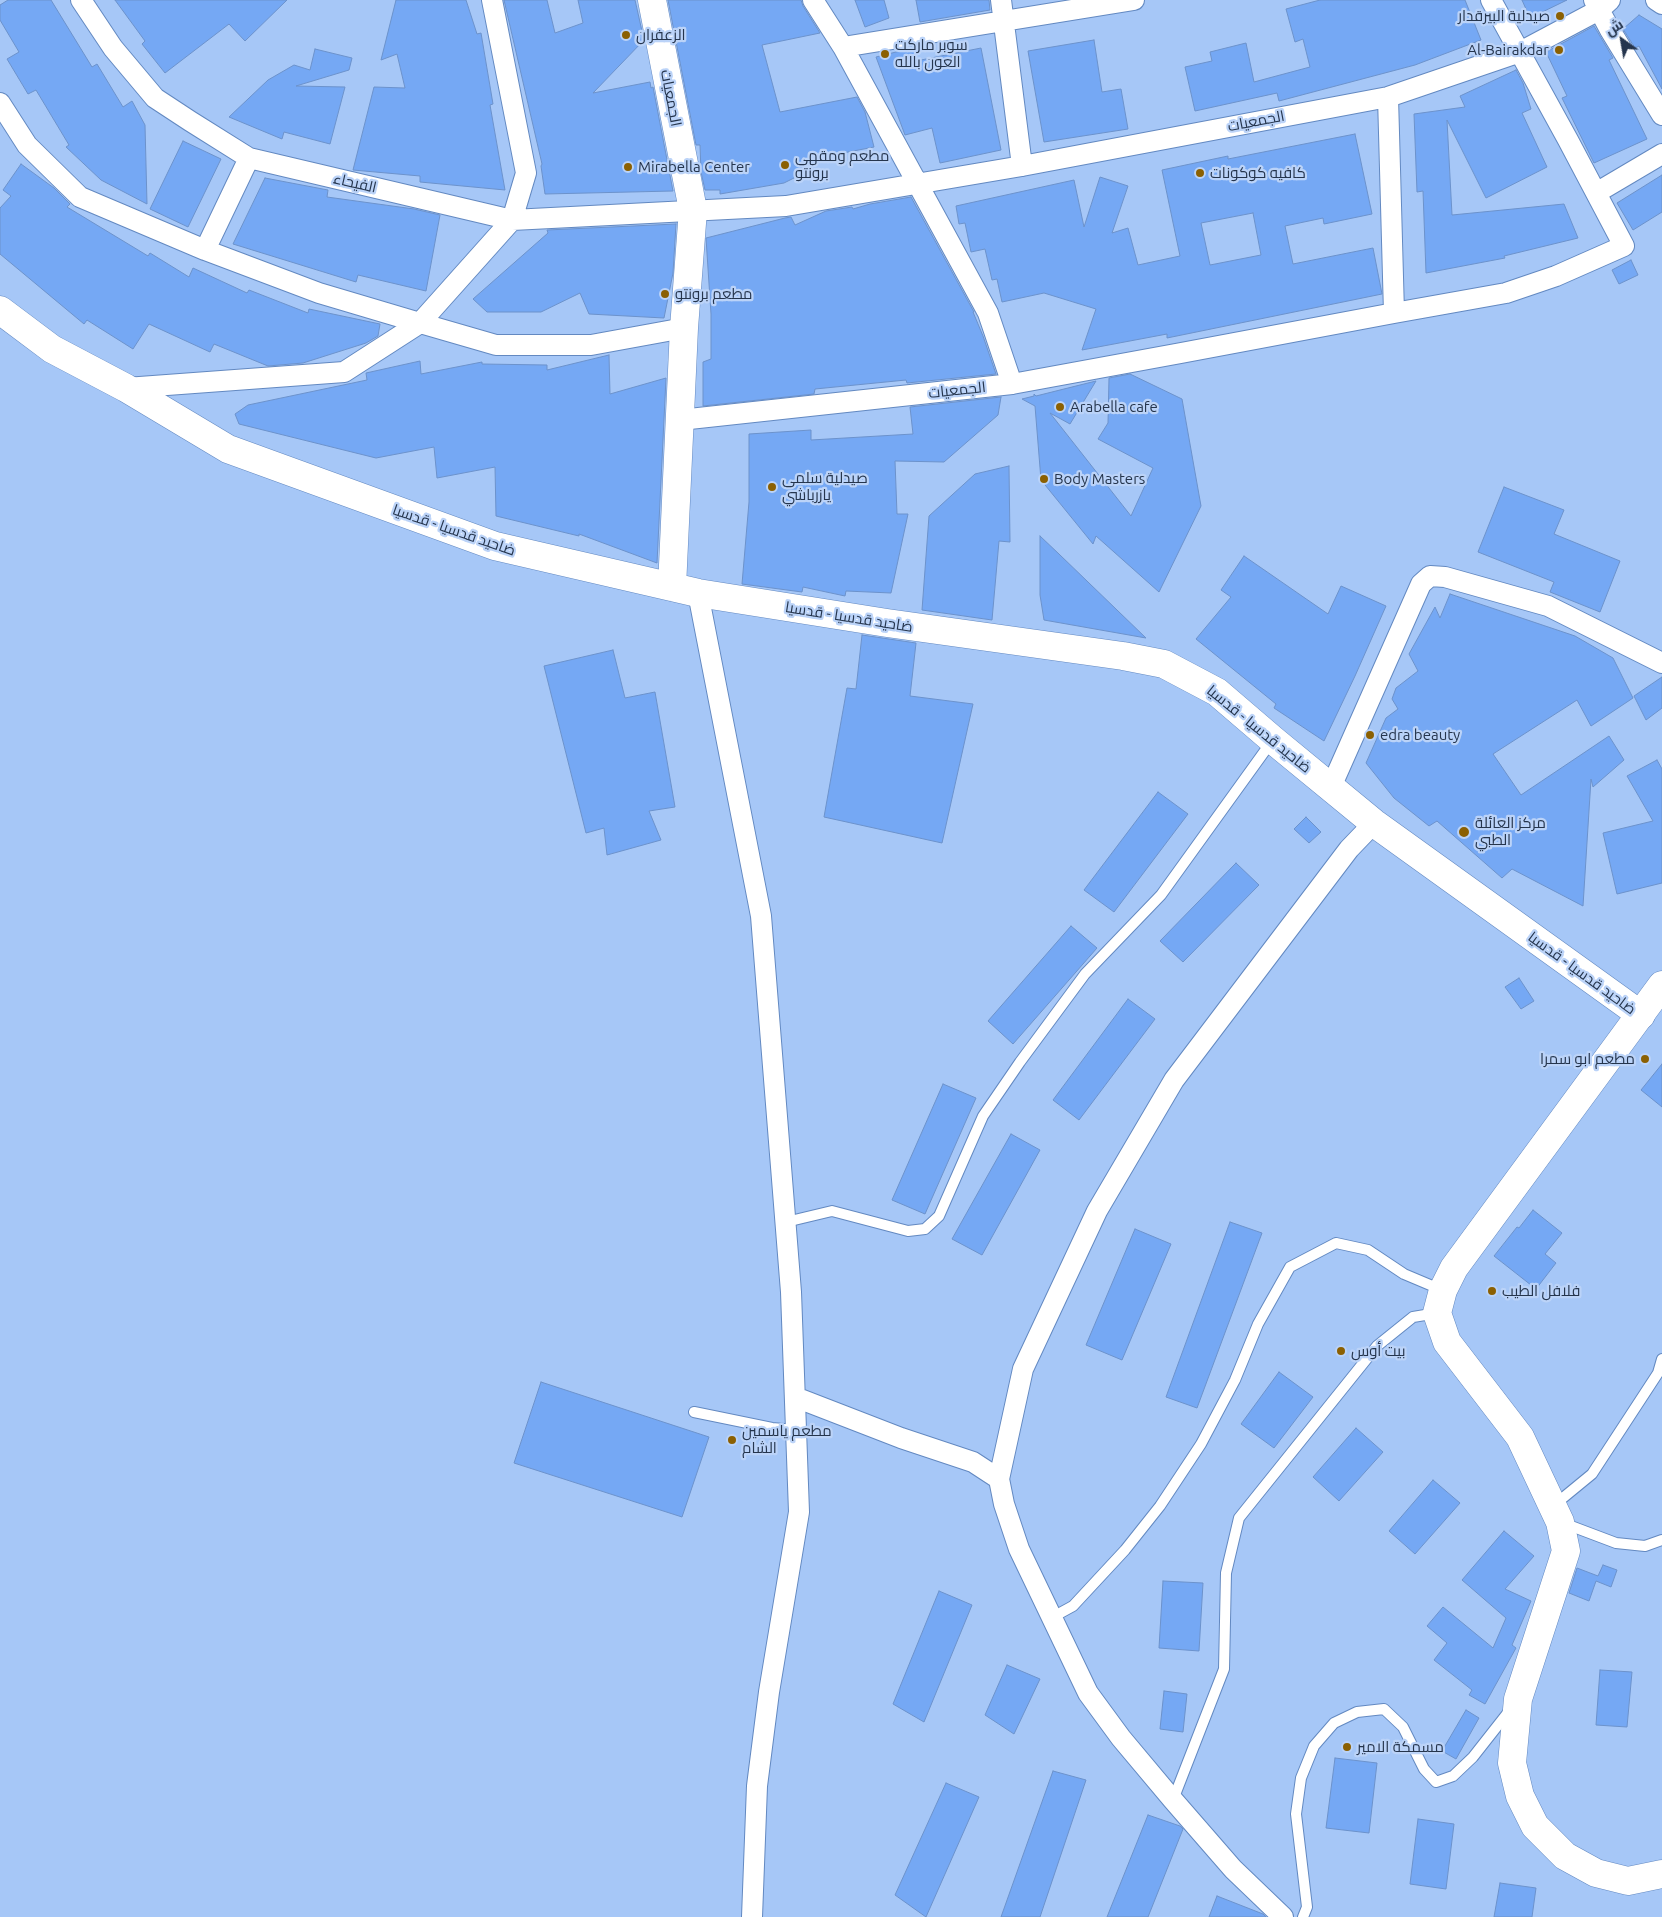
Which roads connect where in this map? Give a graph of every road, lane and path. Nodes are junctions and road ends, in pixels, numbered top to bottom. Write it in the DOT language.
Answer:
graph roads {
  1 [pos="81,0"];
  2 [pos="492,0"];
  3 [pos="652,0"];
  4 [pos="813,0"];
  5 [pos="1001,0"];
  6 [pos="1134,0"];
  7 [pos="1491,0"];
  8 [pos="1656,0"];
  9 [pos="1601,3"];
  10 [pos="1662,4"];
  11 [pos="1004,20"];
  12 [pos="843,47"];
  13 [pos="1520,52"];
  14 [pos="1388,97"];
  15 [pos="0,103"];
  16 [pos="1662,115"];
  17 [pos="1662,154"];
  18 [pos="249,158"];
  19 [pos="1022,166"];
  20 [pos="917,183"];
  21 [pos="1596,193"];
  22 [pos="693,210"];
  23 [pos="512,220"];
  24 [pos="205,250"];
  25 [pos="0,310"];
  26 [pos="1394,313"];
  27 [pos="420,323"];
  28 [pos="684,328"];
  29 [pos="1012,384"];
  30 [pos="126,388"];
  31 [pos="680,420"];
  32 [pos="685,590"];
  33 [pos="1662,663"];
  34 [pos="1273,740"];
  35 [pos="1331,787"];
  36 [pos="1374,823"];
  37 [pos="1662,985"];
  38 [pos="1641,1015"];
  39 [pos="786,1222"];
  40 [pos="1440,1302"];
  41 [pos="1662,1359"];
  42 [pos="1660,1376"];
  43 [pos="795,1397"];
  44 [pos="694,1412"];
  45 [pos="796,1430"];
  46 [pos="1000,1479"];
  47 [pos="1556,1514"];
  48 [pos="1662,1540"];
  49 [pos="1051,1618"];
  50 [pos="1518,1700"];
  51 [pos="1173,1800"];
  52 [pos="1662,1874"];
  53 [pos="752,1917"];
  54 [pos="1283,1917"];
  55 [pos="1303,1917"];
  1 -- 18 [label="street, الفيحاء"];
  2 -- 23 [label="street"];
  3 -- 22 [label="main road, الجمعيات"];
  4 -- 12 [label="street"];
  5 -- 11 [label="street"];
  6 -- 11 [label="street"];
  7 -- 13 [label="street"];
  8 -- 10 [label="street"];
  9 -- 13 [label="street, الجمعيات"];
  9 -- 16 [label="street"];
  11 -- 12 [label="street"];
  11 -- 19 [label="street"];
  12 -- 20 [label="street"];
  13 -- 14 [label="street, الجمعيات"];
  13 -- 21 [label="street"];
  14 -- 19 [label="street, الجمعيات"];
  14 -- 26 [label="street"];
  15 -- 24 [label="street"];
  17 -- 21 [label="street"];
  18 -- 23 [label="street, الفيحاء"];
  18 -- 24 [label="street"];
  19 -- 20 [label="street, الجمعيات"];
  20 -- 22 [label="street, الجمعيات"];
  20 -- 29 [label="street"];
  21 -- 26 [label="street, الجمعيات"];
  22 -- 23 [label="street, الفيحاء"];
  22 -- 28 [label="main road"];
  23 -- 27 [label="street"];
  24 -- 27 [label="street"];
  25 -- 30 [label="main road, ضاحيد قدسيا - قدسيا"];
  26 -- 29 [label="street, الجمعيات"];
  27 -- 28 [label="street"];
  27 -- 30 [label="street"];
  28 -- 31 [label="main road"];
  29 -- 31 [label="street, الجمعيات"];
  30 -- 32 [label="main road, ضاحيد قدسيا - قدسيا"];
  31 -- 32 [label="main road"];
  32 -- 34 [label="main road, ضاحيد قدسيا - قدسيا"];
  32 -- 39 [label="street"];
  33 -- 35 [label="street"];
  34 -- 35 [label="main road, ضاحيد قدسيا - قدسيا"];
  34 -- 39 [label="lane"];
  35 -- 36 [label="main road, ضاحيد قدسيا - قدسيا"];
  36 -- 38 [label="main road, ضاحيد قدسيا - قدسيا"];
  36 -- 46 [label="street"];
  37 -- 38 [label="main road"];
  38 -- 40 [label="main road"];
  39 -- 43 [label="street"];
  40 -- 47 [label="main road"];
  40 -- 49 [label="lane"];
  40 -- 51 [label="lane"];
  41 -- 42 [label="lane"];
  42 -- 47 [label="lane"];
  43 -- 45 [label="street"];
  43 -- 46 [label="street"];
  44 -- 45 [label="lane"];
  45 -- 53 [label="street"];
  46 -- 49 [label="street"];
  47 -- 48 [label="lane"];
  47 -- 50 [label="main road"];
  49 -- 51 [label="street"];
  50 -- 52 [label="main road"];
  50 -- 55 [label="lane"];
  51 -- 54 [label="street"];
}
